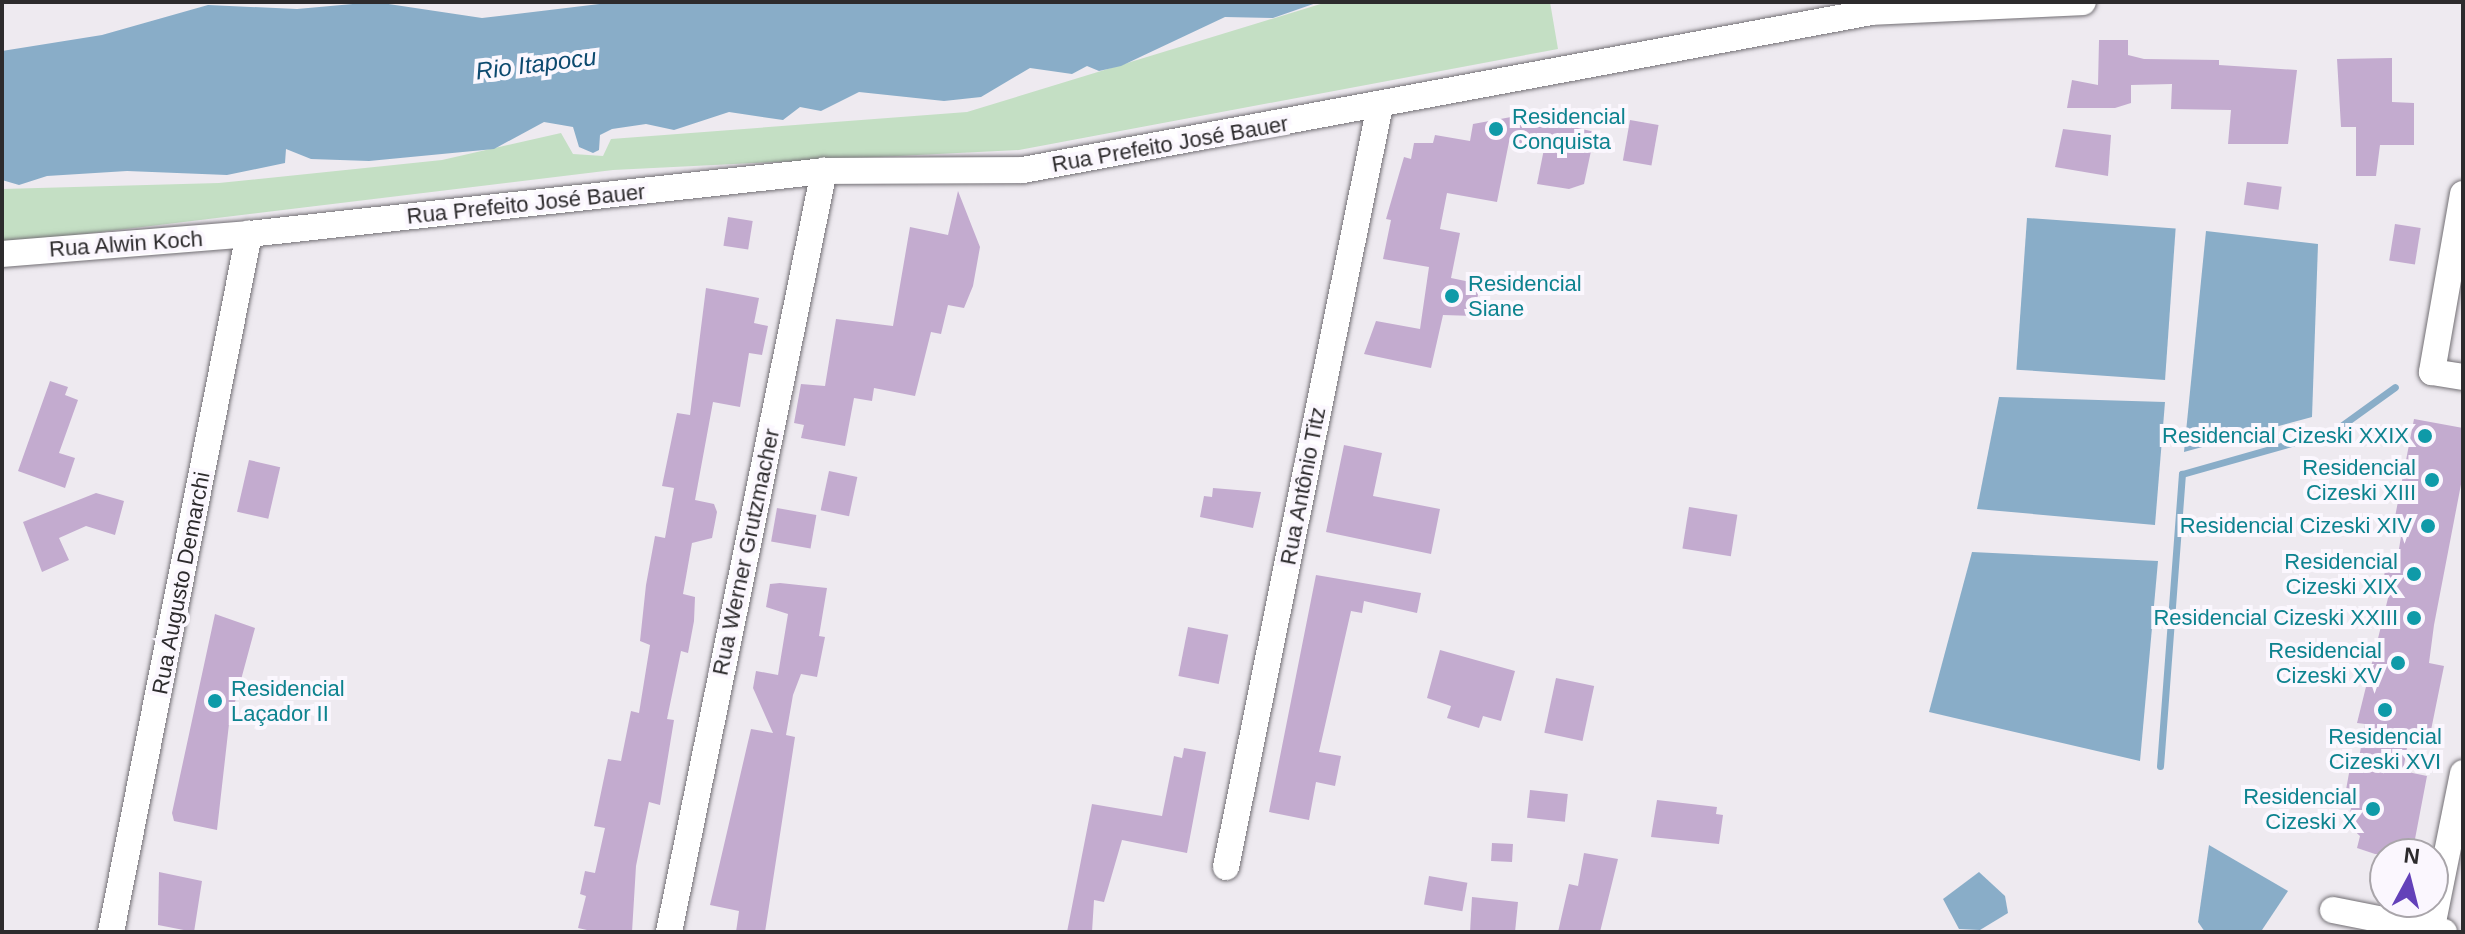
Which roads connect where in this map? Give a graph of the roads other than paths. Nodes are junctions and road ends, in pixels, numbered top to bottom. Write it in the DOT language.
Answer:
graph roads {
  1 [pos="2083,2"];
  2 [pos="1900,5"];
  3 [pos="1380,105"];
  4 [pos="824,171"];
  5 [pos="2463,194"];
  6 [pos="249,234"];
  7 [pos="2,254"];
  8 [pos="2463,377"];
  9 [pos="2463,773"];
  10 [pos="1226,867"];
  11 [pos="2333,910"];
  12 [pos="2435,931"];
  13 [pos="111,932"];
  14 [pos="669,932"];
  1 -- 2 [label="street, Rua Prefeito José Bauer"];
  2 -- 3 [label="street, Rua Prefeito José Bauer"];
  3 -- 4 [label="street, Rua Prefeito José Bauer"];
  3 -- 10 [label="street, Rua Antônio Titz"];
  4 -- 6 [label="street, Rua Prefeito José Bauer"];
  4 -- 14 [label="street, Rua Werner Grutzmacher"];
  5 -- 8 [label="street"];
  6 -- 7 [label="street, Rua Alwin Koch"];
  6 -- 13 [label="street, Rua Augusto Demarchi"];
  9 -- 12 [label="street"];
  11 -- 12 [label="street"];
}
